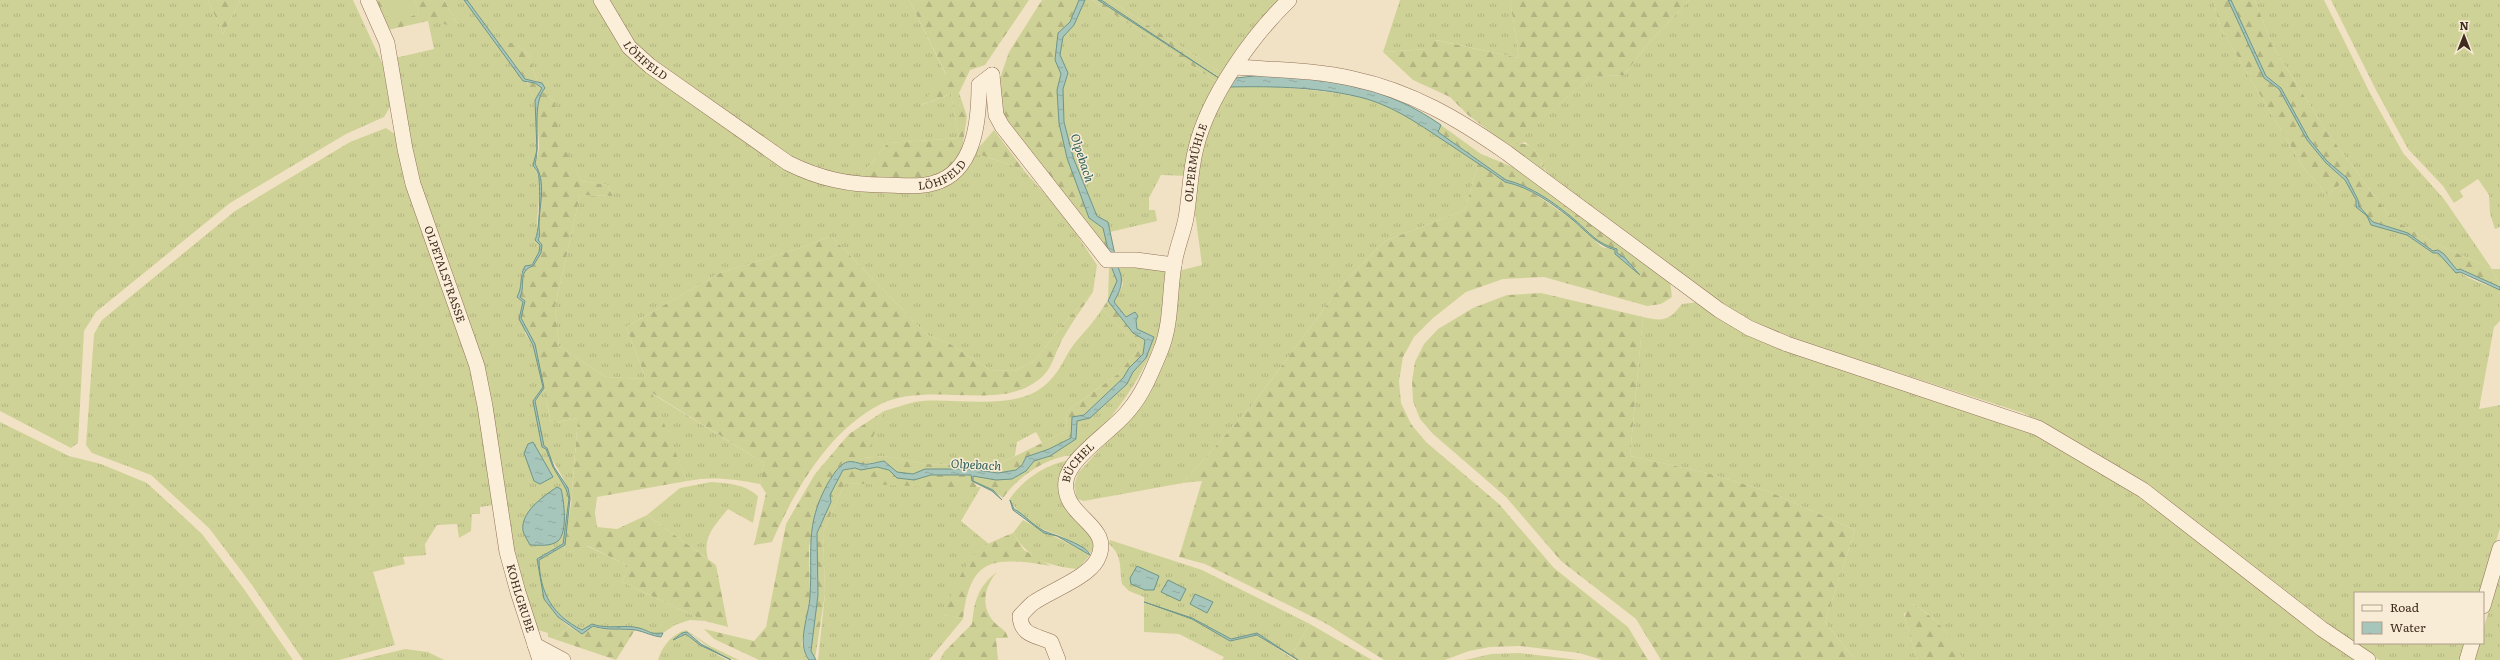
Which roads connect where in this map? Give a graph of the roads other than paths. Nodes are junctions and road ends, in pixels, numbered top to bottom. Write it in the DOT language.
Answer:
graph roads {
  1 [pos="368,0"];
  2 [pos="601,0"];
  3 [pos="1290,0"];
  4 [pos="1236,67"];
  5 [pos="1174,265"];
  6 [pos="2500,548"];
  7 [pos="507,552"];
  8 [pos="2484,603"];
  9 [pos="2472,644"];
  10 [pos="535,645"];
  11 [pos="540,660"];
  12 [pos="563,660"];
  13 [pos="1058,660"];
  14 [pos="2368,660"];
  15 [pos="2467,660"];
  1 -- 7 [label="street, OLPETALSTRASSE"];
  2 -- 5 [label="street, LÖHFELD"];
  3 -- 4 [label="street, OLPERMÜHLE"];
  4 -- 5 [label="street, OLPERMÜHLE"];
  4 -- 14 [label="street"];
  5 -- 13 [label="street, BÜCHEL"];
  6 -- 8 [label="street"];
  7 -- 10 [label="street, KOHLGRUBE"];
  9 -- 15 [label="street"];
  10 -- 11 [label="street, KOHLGRUBE"];
  10 -- 12 [label="street, KOHLGRUBE"];
}
